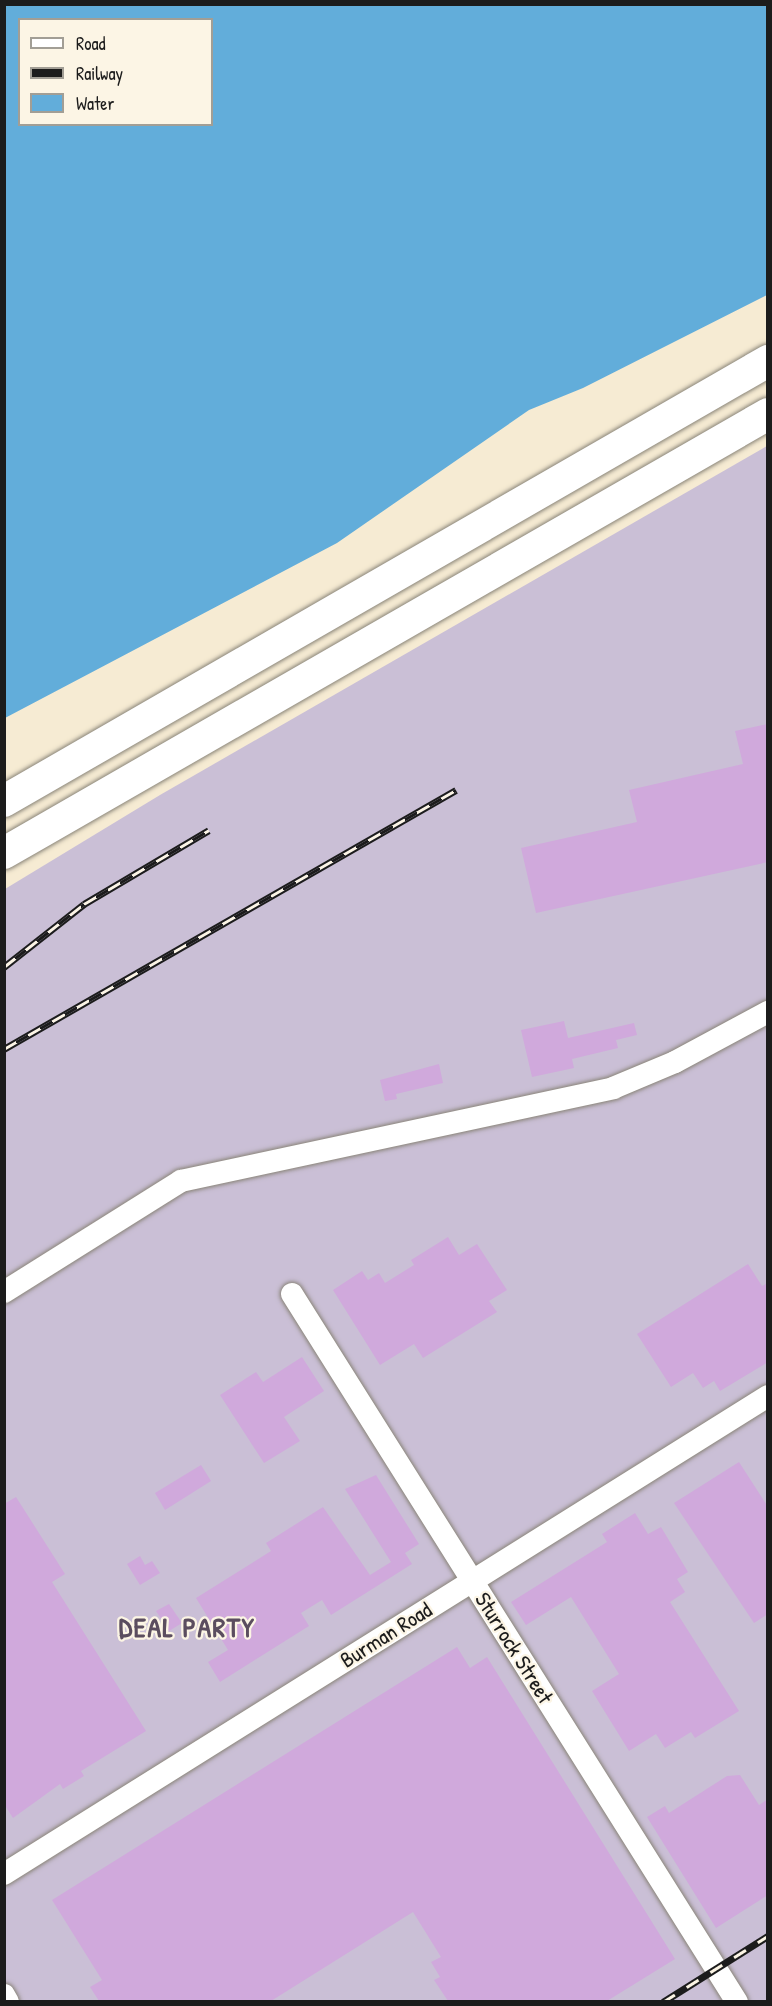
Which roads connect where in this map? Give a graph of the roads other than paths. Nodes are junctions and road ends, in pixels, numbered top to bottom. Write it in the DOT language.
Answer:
graph roads {
  1 [pos="768,362"];
  2 [pos="768,414"];
  3 [pos="4,801"];
  4 [pos="4,853"];
  5 [pos="768,1012"];
  6 [pos="4,1292"];
  7 [pos="292,1294"];
  8 [pos="768,1396"];
  9 [pos="472,1580"];
  10 [pos="4,1875"];
  11 [pos="4,1995"];
  12 [pos="8,2001"];
  13 [pos="737,2001"];
  1 -- 3 [label="highway"];
  2 -- 4 [label="highway"];
  5 -- 6 [label="street"];
  7 -- 9 [label="street, Sturrock Street"];
  8 -- 9 [label="street, Burman Road"];
  9 -- 10 [label="street, Burman Road"];
  9 -- 13 [label="street, Sturrock Street"];
  11 -- 12 [label="street"];
}
